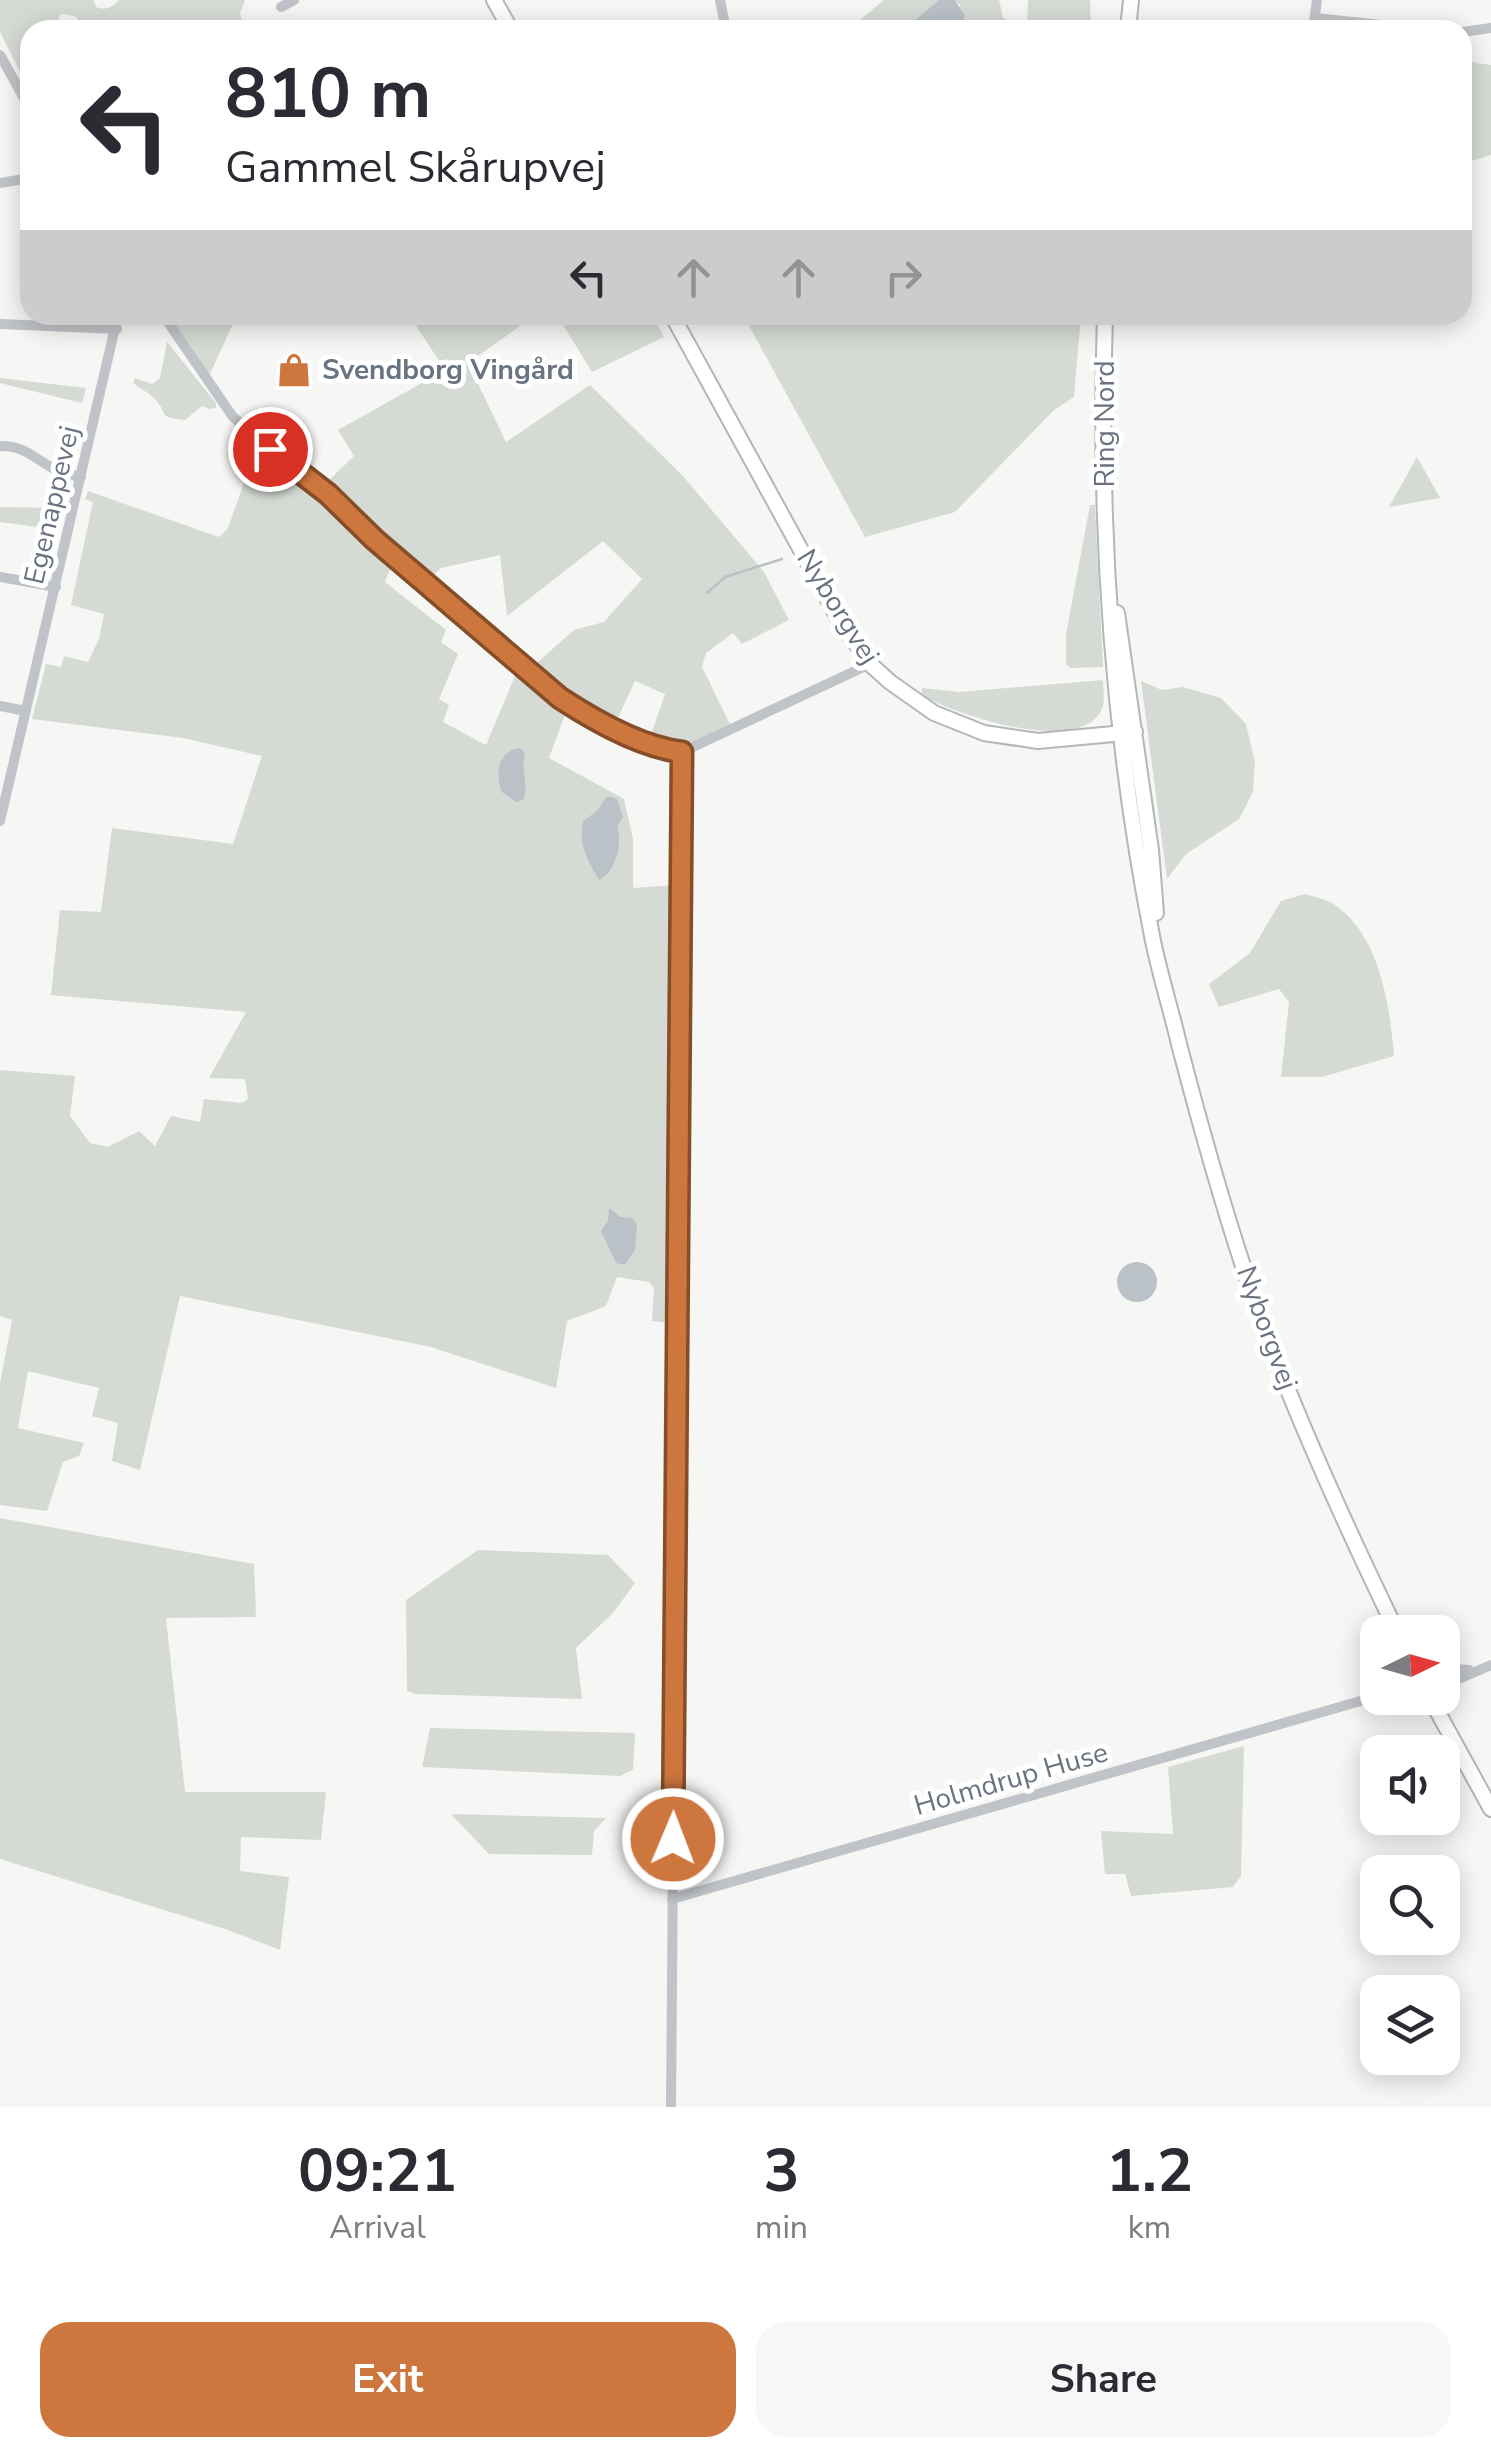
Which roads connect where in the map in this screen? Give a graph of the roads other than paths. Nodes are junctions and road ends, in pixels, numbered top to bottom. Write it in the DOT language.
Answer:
graph roads {
  1 [pos="294,0"];
  2 [pos="280,7"];
  3 [pos="0,55"];
  4 [pos="20,90"];
  5 [pos="23,325"];
  6 [pos="117,325"];
  7 [pos="169,325"];
  8 [pos="677,325"];
  9 [pos="1105,325"];
  10 [pos="117,329"];
  11 [pos="0,446"];
  12 [pos="81,477"];
  13 [pos="0,577"];
  14 [pos="56,587"];
  15 [pos="870,664"];
  16 [pos="0,706"];
  17 [pos="26,711"];
  18 [pos="1127,733"];
  19 [pos="682,752"];
  20 [pos="0,821"];
  21 [pos="1389,1615"];
  22 [pos="1491,1665"];
  23 [pos="1460,1669"];
  24 [pos="1475,1670"];
  25 [pos="1460,1677"];
  26 [pos="1360,1703"];
  27 [pos="1439,1715"];
  28 [pos="1491,1809"];
  29 [pos="672,1899"];
  30 [pos="671,2107"];
  1 -- 2 [label="street"];
  3 -- 4 [label="street"];
  5 -- 10 [label="street"];
  6 -- 10 [label="street, Egenappevej"];
  7 -- 19 [label="street"];
  8 -- 15 [label="main road, Nyborgvej"];
  9 -- 18 [label="main road, Ring Nord"];
  10 -- 12 [label="street, Egenappevej"];
  11 -- 12 [label="street"];
  12 -- 14 [label="street, Egenappevej"];
  13 -- 14 [label="street"];
  14 -- 17 [label="street, Egenappevej"];
  15 -- 18 [label="main road, Nyborgvej"];
  15 -- 19 [label="street"];
  16 -- 17 [label="street"];
  17 -- 20 [label="street, Egenappevej"];
  18 -- 21 [label="main road, Nyborgvej"];
  19 -- 29 [label="street"];
  22 -- 24 [label="street"];
  23 -- 24 [label="street"];
  24 -- 25 [label="street"];
  26 -- 29 [label="street, Holmdrup Huse"];
  27 -- 28 [label="main road"];
  29 -- 30 [label="street"];
}
